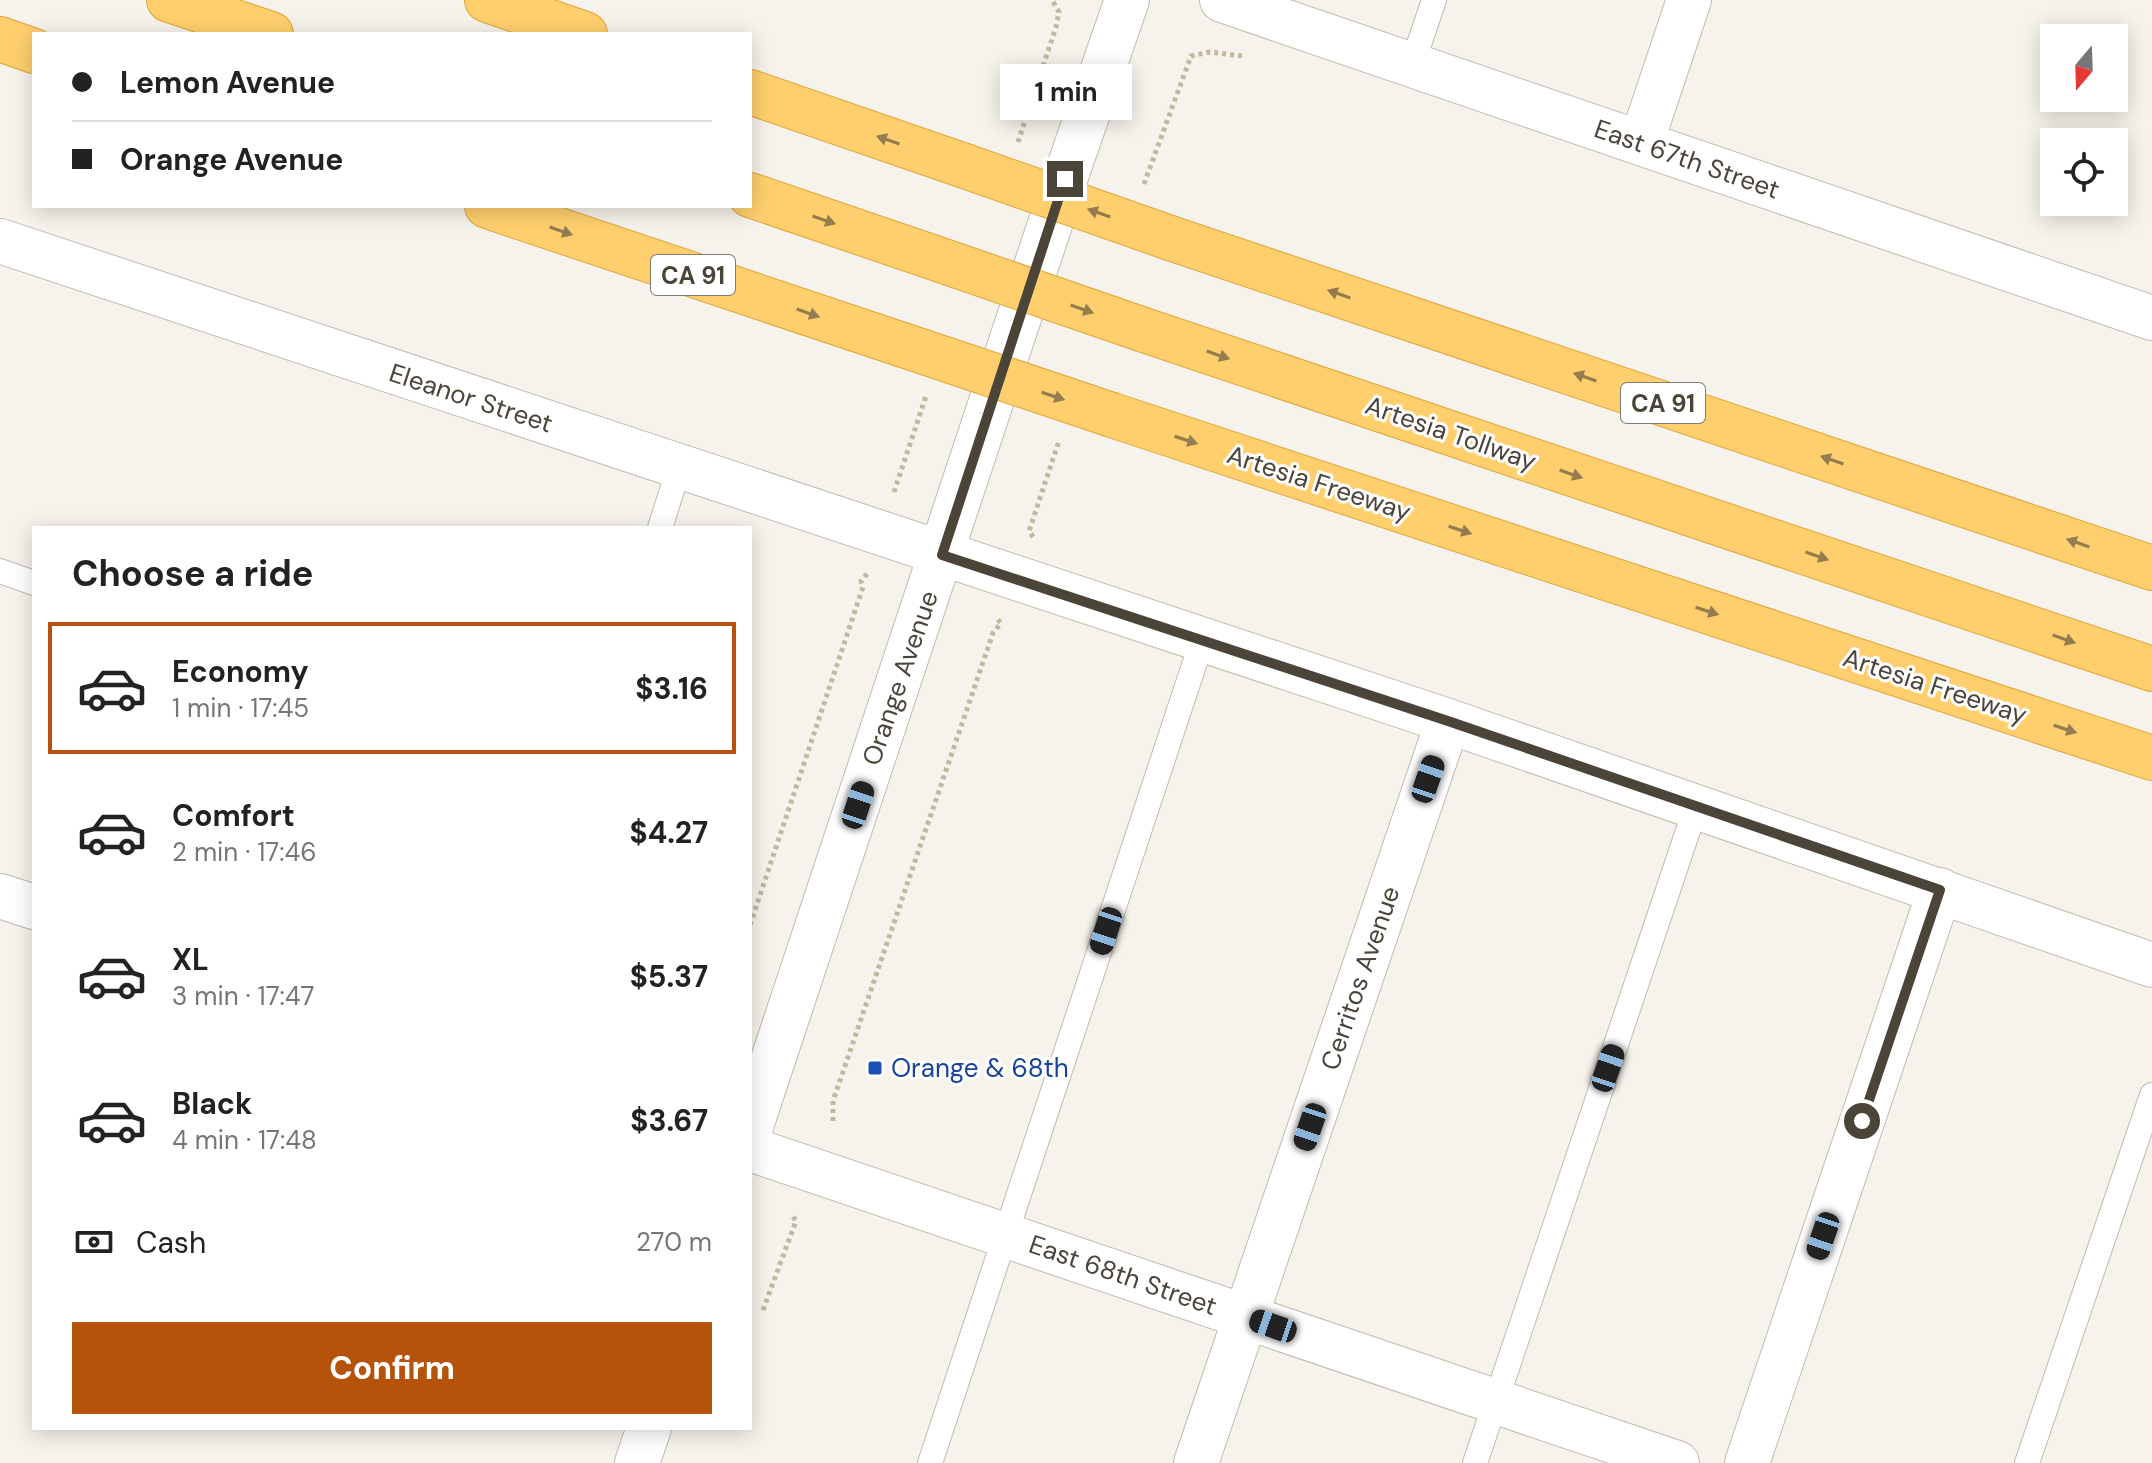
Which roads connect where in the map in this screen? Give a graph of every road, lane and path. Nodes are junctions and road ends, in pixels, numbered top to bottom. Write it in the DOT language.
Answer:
graph roads {
  1 [pos="169,0"];
  2 [pos="487,0"];
  3 [pos="1127,0"];
  4 [pos="1222,0"];
  5 [pos="1434,0"];
  6 [pos="1689,0"];
  7 [pos="1054,1"];
  8 [pos="1070,9"];
  9 [pos="1059,12"];
  10 [pos="265,32"];
  11 [pos="579,32"];
  12 [pos="0,39"];
  13 [pos="1187,46"];
  14 [pos="32,50"];
  15 [pos="1412,65"];
  16 [pos="752,93"];
  17 [pos="1017,143"];
  18 [pos="1641,143"];
  19 [pos="1143,186"];
  20 [pos="752,196"];
  21 [pos="493,208"];
  22 [pos="0,241"];
  23 [pos="2152,318"];
  24 [pos="929,389"];
  25 [pos="1063,429"];
  26 [pos="679,468"];
  27 [pos="889,498"];
  28 [pos="661,526"];
  29 [pos="1034,541"];
  30 [pos="942,555"];
  31 [pos="2152,568"];
  32 [pos="0,571"];
  33 [pos="867,574"];
  34 [pos="32,582"];
  35 [pos="997,619"];
  36 [pos="1202,641"];
  37 [pos="2152,669"];
  38 [pos="1448,721"];
  39 [pos="2152,758"];
  40 [pos="1696,807"];
  41 [pos="1940,890"];
  42 [pos="0,896"];
  43 [pos="32,906"];
  44 [pos="752,919"];
  45 [pos="2152,965"];
  46 [pos="2152,1095"];
  47 [pos="833,1121"];
  48 [pos="752,1123"];
  49 [pos="752,1150"];
  50 [pos="791,1214"];
  51 [pos="1004,1235"];
  52 [pos="763,1310"];
  53 [pos="1245,1317"];
  54 [pos="1495,1401"];
  55 [pos="648,1430"];
  56 [pos="637,1463"];
  57 [pos="930,1463"];
  58 [pos="1196,1463"];
  59 [pos="1475,1463"];
  60 [pos="1677,1463"];
  61 [pos="1747,1463"];
  62 [pos="2027,1463"];
  1 -- 10 [label="highway"];
  2 -- 11 [label="highway"];
  3 -- 30 [label="street, Orange Avenue"];
  4 -- 15 [label="street, East 67th Street"];
  5 -- 15 [label="lane"];
  6 -- 18 [label="street"];
  7 -- 9 [label="path"];
  8 -- 9 [label="path"];
  9 -- 17 [label="path"];
  12 -- 14 [label="highway"];
  13 -- 19 [label="path"];
  15 -- 18 [label="street, East 67th Street"];
  31 -- 16 [label="highway, CA 91, one-way, bridge"];
  18 -- 23 [label="street, East 67th Street"];
  20 -- 37 [label="highway, Artesia Tollway, one-way, bridge"];
  21 -- 39 [label="highway, Artesia Freeway / CA 91, one-way, bridge"];
  22 -- 26 [label="street, Eleanor Street"];
  24 -- 27 [label="path"];
  25 -- 29 [label="path"];
  26 -- 28 [label="lane"];
  26 -- 30 [label="street, Eleanor Street"];
  30 -- 36 [label="street, Eleanor Street"];
  30 -- 48 [label="street, Orange Avenue"];
  32 -- 34 [label="lane"];
  33 -- 44 [label="path"];
  35 -- 47 [label="path"];
  36 -- 38 [label="street, Eleanor Street"];
  36 -- 51 [label="lane"];
  38 -- 40 [label="street, Eleanor Street"];
  38 -- 53 [label="street, Cerritos Avenue"];
  40 -- 41 [label="street, Eleanor Street"];
  40 -- 54 [label="lane"];
  41 -- 45 [label="street, Eleanor Street"];
  41 -- 61 [label="street"];
  42 -- 43 [label="street"];
  46 -- 62 [label="lane"];
  49 -- 51 [label="street, East 68th Street"];
  50 -- 52 [label="path"];
  51 -- 53 [label="street, East 68th Street"];
  51 -- 57 [label="lane"];
  53 -- 54 [label="street, East 68th Street"];
  53 -- 58 [label="street, Cerritos Avenue"];
  54 -- 59 [label="lane"];
  54 -- 60 [label="street, East 68th Street"];
  55 -- 56 [label="street"];
}
